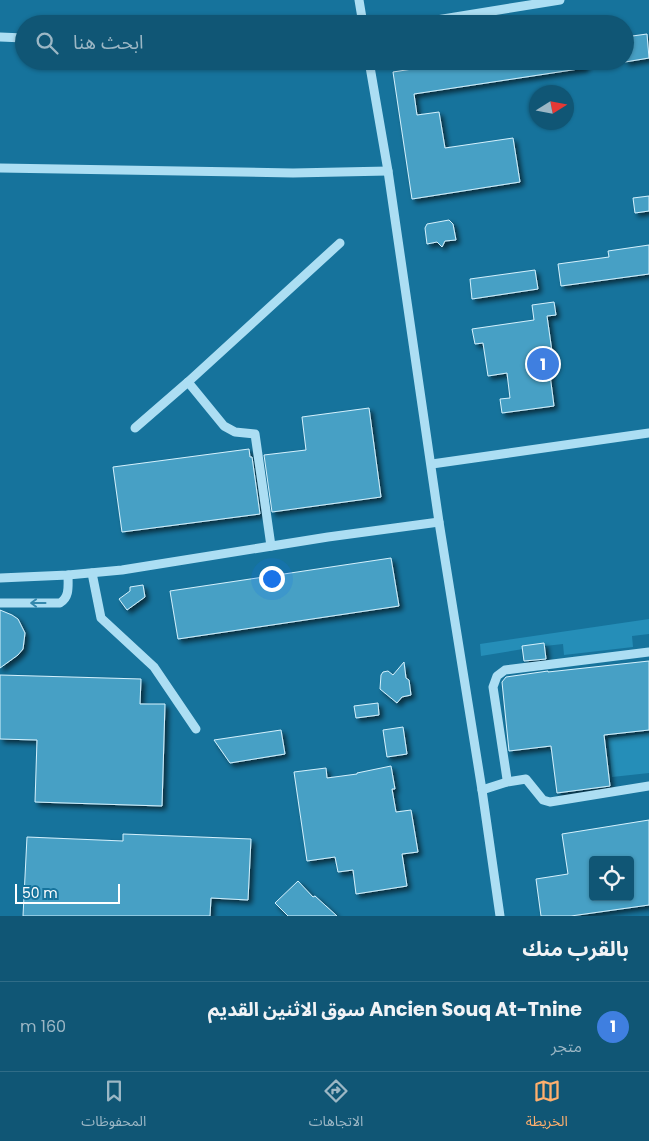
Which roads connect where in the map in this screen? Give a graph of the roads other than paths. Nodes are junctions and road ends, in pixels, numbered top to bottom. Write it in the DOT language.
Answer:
graph roads {
  1 [pos="359,0"];
  2 [pos="560,0"];
  3 [pos="362,15"];
  4 [pos="468,15"];
  5 [pos="0,37"];
  6 [pos="15,38"];
  7 [pos="371,70"];
  8 [pos="0,168"];
  9 [pos="388,170"];
  10 [pos="340,243"];
  11 [pos="188,382"];
  12 [pos="135,428"];
  13 [pos="649,433"];
  14 [pos="432,464"];
  15 [pos="439,522"];
  16 [pos="272,546"];
  17 [pos="92,573"];
  18 [pos="68,575"];
  19 [pos="0,578"];
  20 [pos="0,603"];
  21 [pos="649,652"];
  22 [pos="196,729"];
  23 [pos="507,782"];
  24 [pos="649,786"];
  25 [pos="482,790"];
  26 [pos="500,916"];
  1 -- 3 [label="street"];
  2 -- 4 [label="street"];
  5 -- 6 [label="street"];
  7 -- 9 [label="street"];
  8 -- 9 [label="street"];
  9 -- 14 [label="street"];
  10 -- 11 [label="street"];
  11 -- 12 [label="street"];
  11 -- 16 [label="street"];
  13 -- 14 [label="street"];
  14 -- 15 [label="street"];
  15 -- 16 [label="street"];
  15 -- 25 [label="street"];
  16 -- 17 [label="street"];
  17 -- 18 [label="street"];
  17 -- 22 [label="street"];
  18 -- 19 [label="street"];
  18 -- 20 [label="street, one-way"];
  21 -- 23 [label="street"];
  23 -- 24 [label="street"];
  23 -- 25 [label="street"];
  25 -- 26 [label="street"];
}
